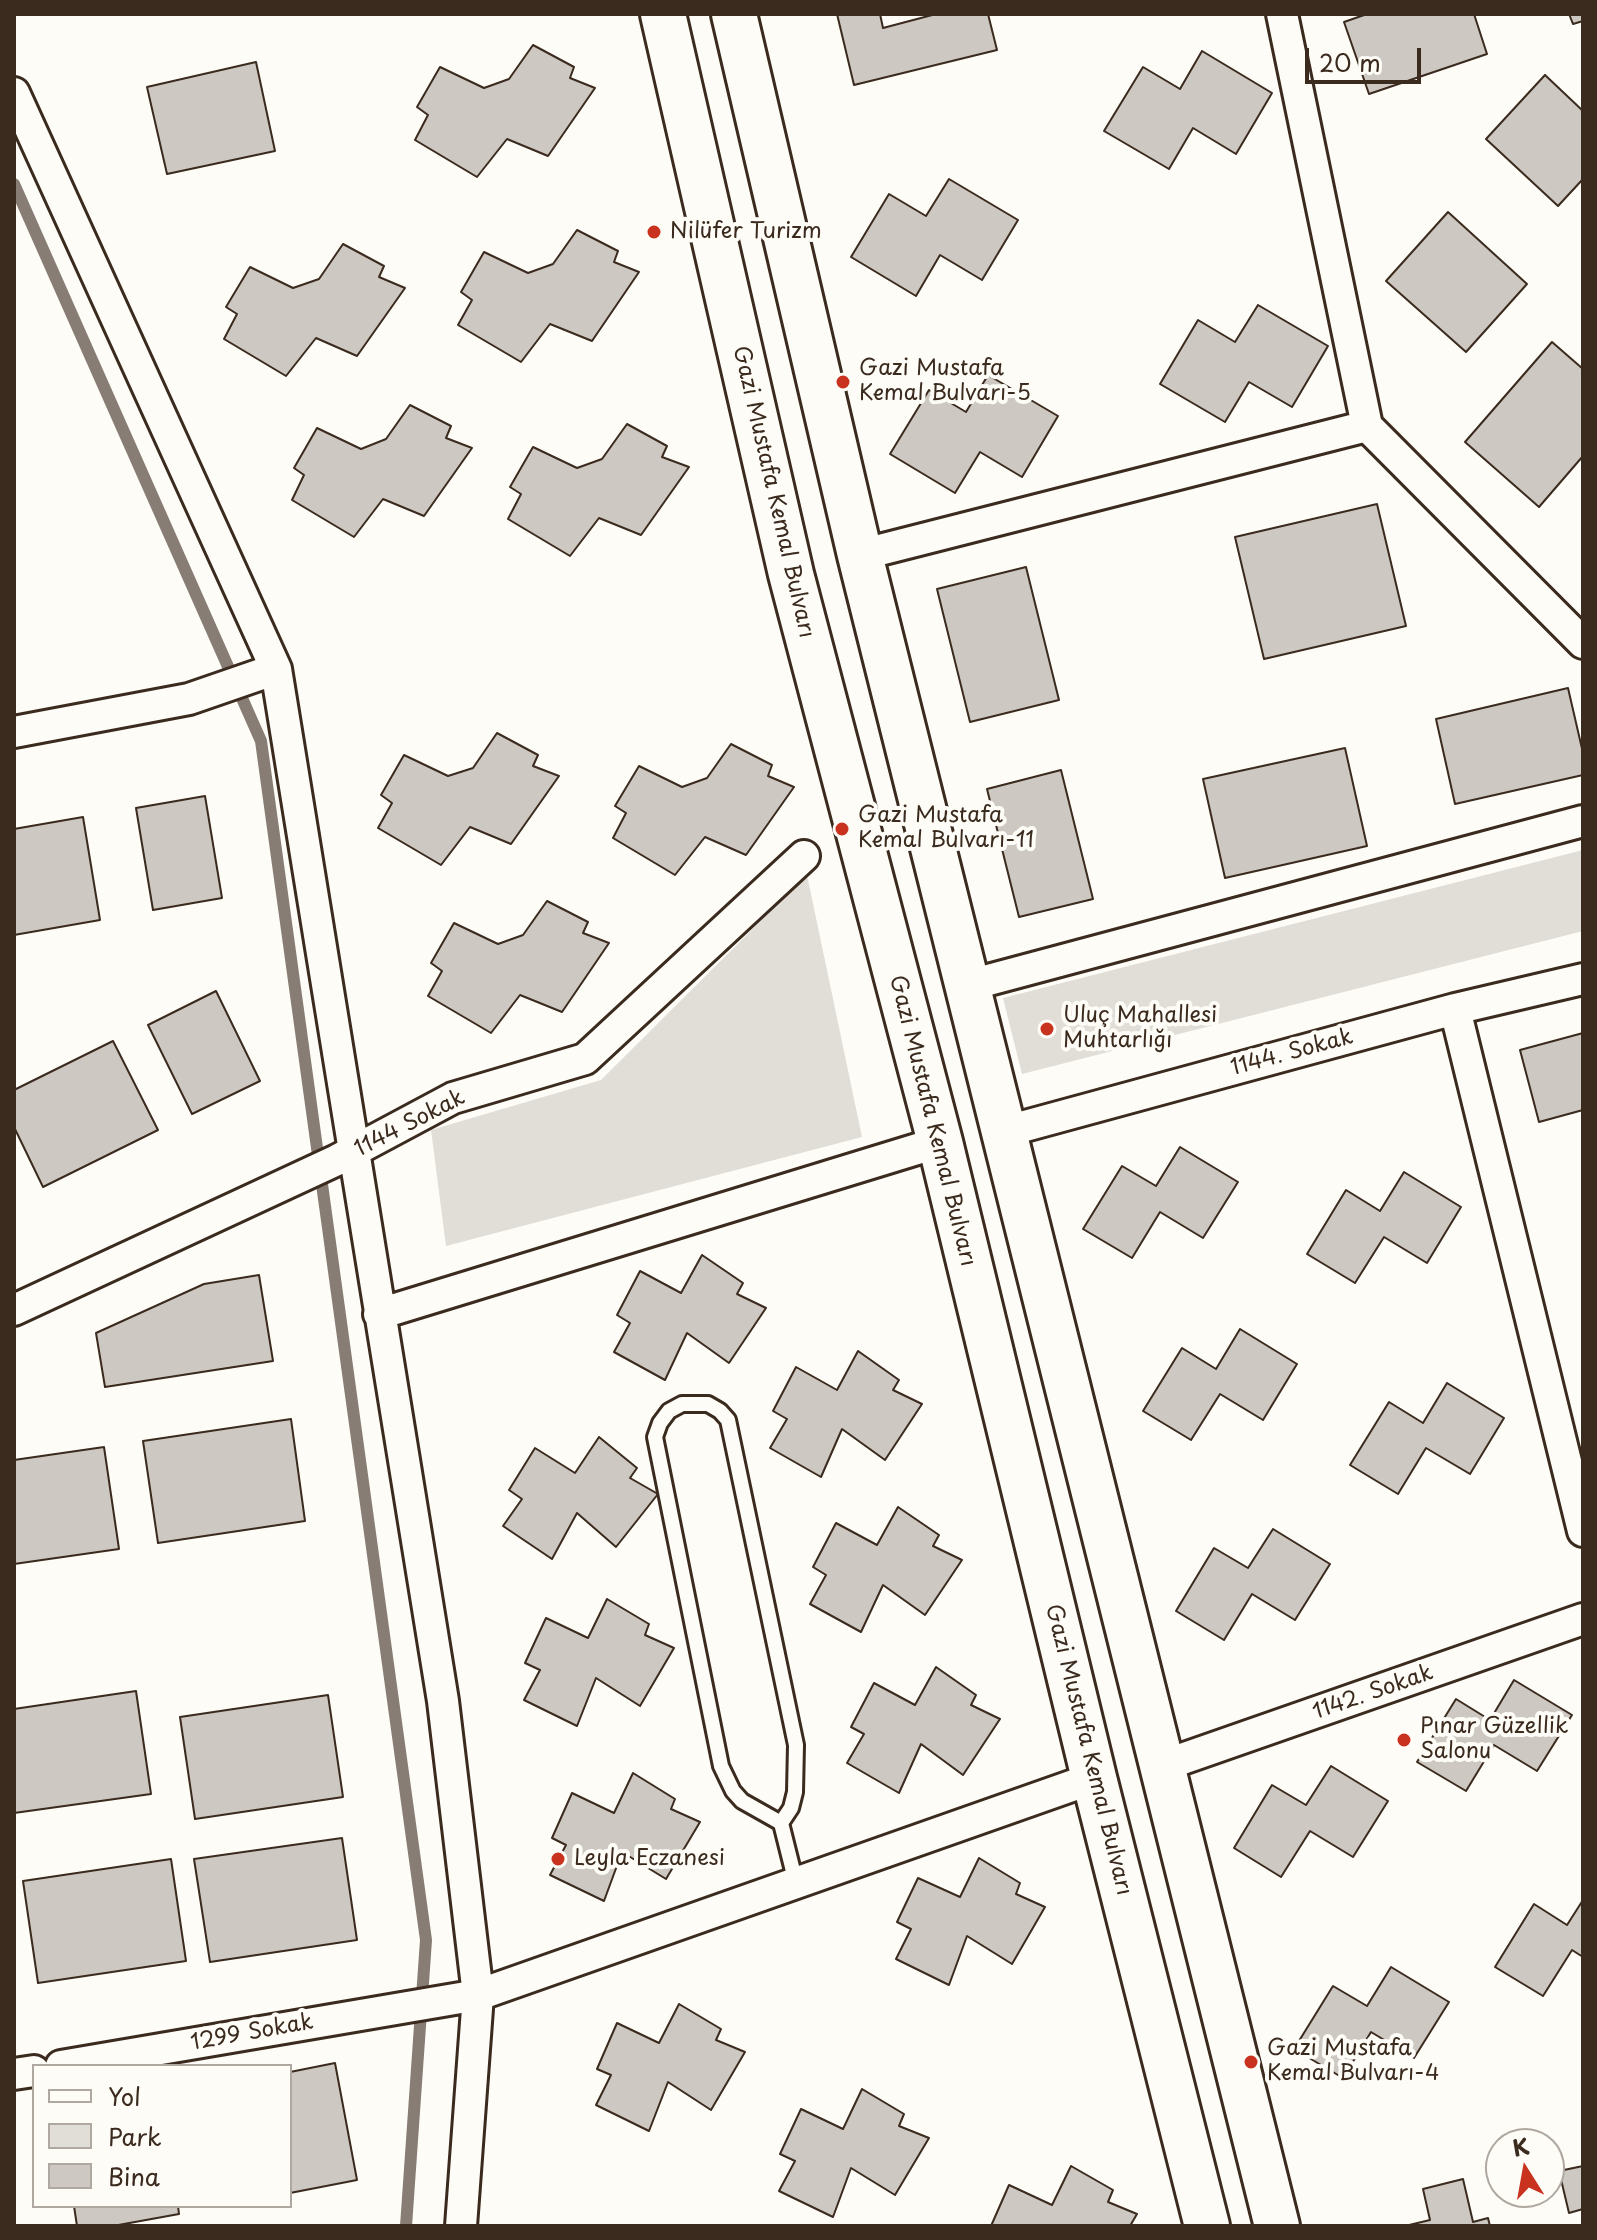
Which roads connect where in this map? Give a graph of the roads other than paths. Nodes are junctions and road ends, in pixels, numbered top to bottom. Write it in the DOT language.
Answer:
graph roads {
  1 [pos="663,14"];
  2 [pos="734,14"];
  3 [pos="1282,14"];
  4 [pos="14,93"];
  5 [pos="1367,426"];
  6 [pos="860,555"];
  7 [pos="1583,643"];
  8 [pos="276,669"];
  9 [pos="14,732"];
  10 [pos="1583,821"];
  11 [pos="804,856"];
  12 [pos="1583,979"];
  13 [pos="966,986"];
  14 [pos="1455,1009"];
  15 [pos="1003,1132"];
  16 [pos="940,1142"];
  17 [pos="345,1157"];
  18 [pos="14,1310"];
  19 [pos="379,1314"];
  20 [pos="1583,1531"];
  21 [pos="1583,1619"];
  22 [pos="1162,1766"];
  23 [pos="1094,1778"];
  24 [pos="781,1823"];
  25 [pos="796,1883"];
  26 [pos="478,1995"];
  27 [pos="73,2064"];
  28 [pos="461,2226"];
  29 [pos="1207,2226"];
  30 [pos="1277,2226"];
  1 -- 16 [label="main road, Gazi Mustafa Kemal Bulvarı"];
  2 -- 6 [label="main road"];
  3 -- 5 [label="street"];
  4 -- 8 [label="street"];
  5 -- 6 [label="street"];
  5 -- 7 [label="street"];
  6 -- 13 [label="main road"];
  8 -- 9 [label="street"];
  8 -- 17 [label="street"];
  10 -- 13 [label="street"];
  11 -- 17 [label="street, 1144 Sokak"];
  12 -- 14 [label="street, 1144. Sokak"];
  13 -- 15 [label="main road"];
  14 -- 15 [label="street, 1144. Sokak"];
  14 -- 20 [label="street"];
  15 -- 22 [label="main road"];
  16 -- 19 [label="street"];
  16 -- 23 [label="main road, Gazi Mustafa Kemal Bulvarı"];
  17 -- 18 [label="street, 1144 Sokak"];
  17 -- 19 [label="street"];
  19 -- 26 [label="street"];
  21 -- 22 [label="street, 1142. Sokak"];
  22 -- 30 [label="main road"];
  23 -- 25 [label="street, 1299 Sokak"];
  23 -- 29 [label="main road, Gazi Mustafa Kemal Bulvarı"];
  24 -- 24 [label="lane"];
  24 -- 25 [label="lane"];
  25 -- 26 [label="street, 1299 Sokak"];
  26 -- 27 [label="street, 1299 Sokak"];
  26 -- 28 [label="street"];
}
